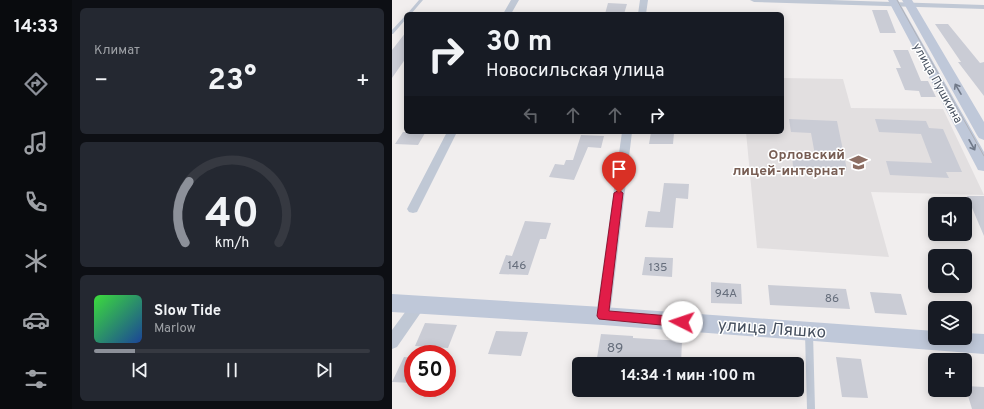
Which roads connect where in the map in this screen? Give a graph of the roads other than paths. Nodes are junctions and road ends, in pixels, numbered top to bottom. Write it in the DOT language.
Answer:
graph roads {
  1 [pos="421,0"];
  2 [pos="515,0"];
  3 [pos="644,0"];
  4 [pos="754,0"];
  5 [pos="901,2"];
  6 [pos="984,7"];
  7 [pos="411,12"];
  8 [pos="508,12"];
  9 [pos="642,12"];
  10 [pos="404,19"];
  11 [pos="392,33"];
  12 [pos="451,134"];
  13 [pos="627,134"];
  14 [pos="984,135"];
  15 [pos="984,166"];
  16 [pos="413,209"];
  17 [pos="392,304"];
  18 [pos="419,304"];
  19 [pos="603,316"];
  20 [pos="809,331"];
  21 [pos="392,342"];
  22 [pos="984,344"];
  23 [pos="811,409"];
  1 -- 7 [label="lane"];
  2 -- 8 [label="street"];
  3 -- 9 [label="street"];
  4 -- 5 [label="street"];
  5 -- 6 [label="street"];
  14 -- 5 [label="main road, улица Пушкина, one-way"];
  5 -- 15 [label="main road, улица Пушкина, one-way"];
  10 -- 11 [label="lane"];
  12 -- 16 [label="street"];
  13 -- 19 [label="street"];
  17 -- 18 [label="main road, улица Ляшко"];
  18 -- 19 [label="main road, улица Ляшко"];
  18 -- 21 [label="street"];
  19 -- 20 [label="main road, улица Ляшко"];
  20 -- 22 [label="main road, улица Ляшко"];
  20 -- 23 [label="lane"];
}
